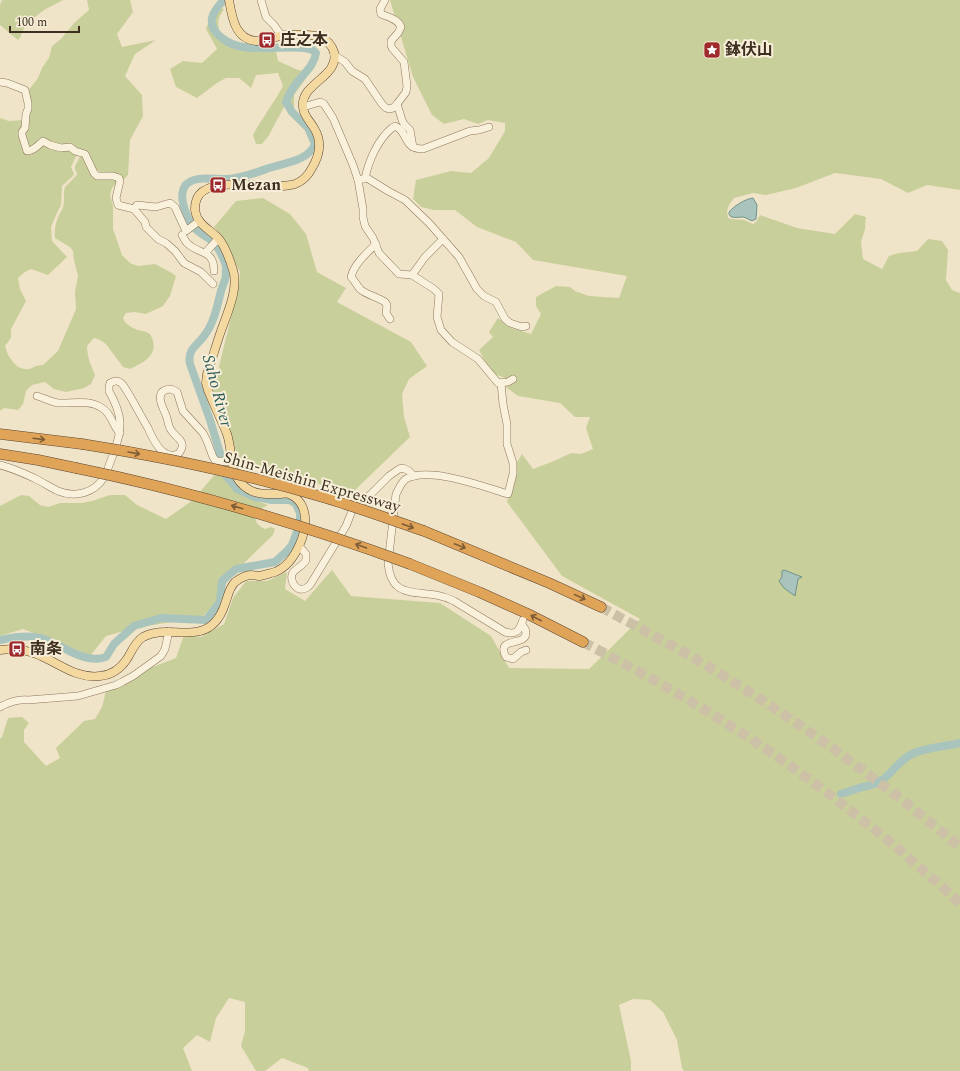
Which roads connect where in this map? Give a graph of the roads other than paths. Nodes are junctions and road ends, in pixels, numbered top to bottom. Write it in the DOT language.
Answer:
graph roads {
  1 [pos="261,0"];
  2 [pos="385,0"];
  3 [pos="230,3"];
  4 [pos="281,35"];
  5 [pos="334,55"];
  6 [pos="0,82"];
  7 [pos="397,104"];
  8 [pos="303,106"];
  9 [pos="489,127"];
  10 [pos="413,147"];
  11 [pos="361,179"];
  12 [pos="134,209"];
  13 [pos="199,220"];
  14 [pos="183,234"];
  15 [pos="443,239"];
  16 [pos="217,240"];
  17 [pos="376,244"];
  18 [pos="205,253"];
  19 [pos="214,271"];
  20 [pos="412,275"];
  21 [pos="213,284"];
  22 [pos="390,319"];
  23 [pos="526,326"];
  24 [pos="513,380"];
  25 [pos="501,383"];
  26 [pos="37,396"];
  27 [pos="120,433"];
  28 [pos="0,434"];
  29 [pos="0,454"];
  30 [pos="230,462"];
  31 [pos="0,465"];
  32 [pos="414,476"];
  33 [pos="300,547"];
  34 [pos="601,607"];
  35 [pos="169,631"];
  36 [pos="583,642"];
  37 [pos="0,650"];
  38 [pos="526,650"];
  39 [pos="0,707"];
  1 -- 4 [label="street"];
  2 -- 7 [label="street"];
  3 -- 4 [label="main road"];
  4 -- 5 [label="main road"];
  5 -- 7 [label="street"];
  5 -- 8 [label="main road"];
  6 -- 12 [label="street"];
  7 -- 10 [label="street"];
  8 -- 11 [label="street"];
  8 -- 13 [label="main road"];
  9 -- 10 [label="street"];
  10 -- 11 [label="street"];
  11 -- 15 [label="street"];
  11 -- 17 [label="street"];
  12 -- 14 [label="street"];
  12 -- 21 [label="street"];
  13 -- 14 [label="street"];
  13 -- 16 [label="main road"];
  14 -- 18 [label="street"];
  15 -- 20 [label="street"];
  15 -- 23 [label="street"];
  16 -- 18 [label="street"];
  16 -- 30 [label="main road"];
  17 -- 20 [label="street"];
  17 -- 22 [label="street"];
  18 -- 19 [label="street"];
  20 -- 25 [label="street"];
  24 -- 25 [label="street"];
  25 -- 32 [label="street"];
  26 -- 27 [label="street"];
  27 -- 30 [label="street"];
  27 -- 31 [label="street"];
  28 -- 34 [label="highway, Shin-Meishin Expressway, one-way, bridge"];
  36 -- 29 [label="highway, one-way, bridge"];
  30 -- 33 [label="main road"];
  32 -- 33 [label="street"];
  32 -- 38 [label="street"];
  33 -- 35 [label="main road"];
  35 -- 37 [label="main road"];
  35 -- 39 [label="street"];
}
